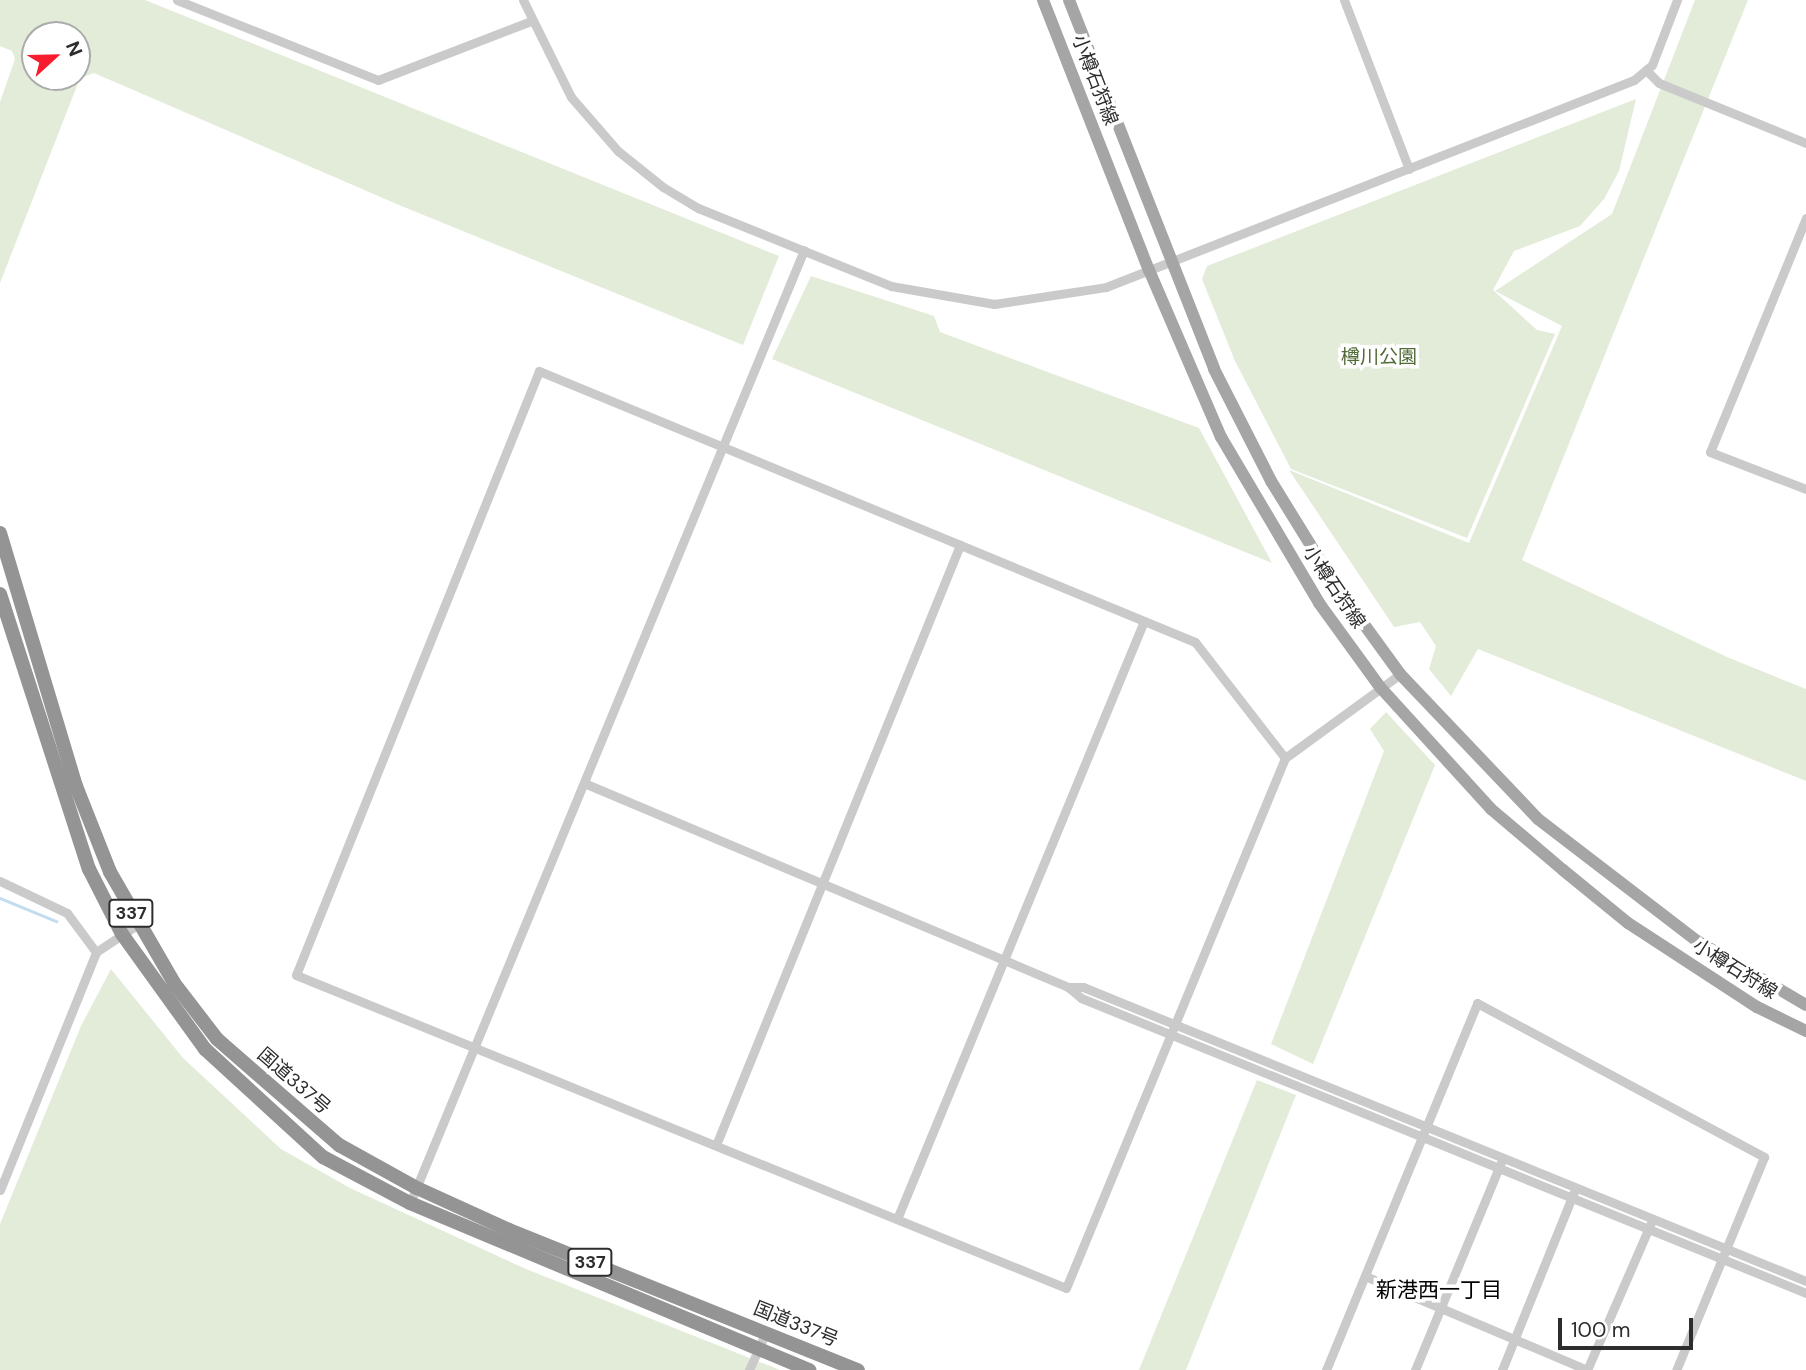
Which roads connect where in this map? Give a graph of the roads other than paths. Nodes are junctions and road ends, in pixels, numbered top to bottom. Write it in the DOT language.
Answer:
graph roads {
  1 [pos="177,0"];
  2 [pos="523,0"];
  3 [pos="1043,0"];
  4 [pos="1069,0"];
  5 [pos="1344,0"];
  6 [pos="1677,0"];
  7 [pos="531,21"];
  8 [pos="1646,70"];
  9 [pos="1806,143"];
  10 [pos="1409,169"];
  11 [pos="1806,218"];
  12 [pos="804,250"];
  13 [pos="1171,261"];
  14 [pos="1149,270"];
  15 [pos="723,447"];
  16 [pos="1806,489"];
  17 [pos="0,533"];
  18 [pos="960,545"];
  19 [pos="0,594"];
  20 [pos="1144,621"];
  21 [pos="1400,674"];
  22 [pos="1380,687"];
  23 [pos="1285,758"];
  24 [pos="584,783"];
  25 [pos="0,881"];
  26 [pos="820,883"];
  27 [pos="137,925"];
  28 [pos="122,934"];
  29 [pos="96,952"];
  30 [pos="1004,960"];
  31 [pos="1068,986"];
  32 [pos="1806,1005"];
  33 [pos="1176,1025"];
  34 [pos="1806,1031"];
  35 [pos="1172,1035"];
  36 [pos="475,1045"];
  37 [pos="1425,1126"];
  38 [pos="1422,1136"];
  39 [pos="716,1145"];
  40 [pos="1502,1157"];
  41 [pos="1499,1168"];
  42 [pos="1576,1187"];
  43 [pos="417,1188"];
  44 [pos="0,1190"];
  45 [pos="1572,1198"];
  46 [pos="410,1203"];
  47 [pos="897,1219"];
  48 [pos="1653,1219"];
  49 [pos="1649,1229"];
  50 [pos="1726,1248"];
  51 [pos="1722,1259"];
  52 [pos="1365,1276"];
  53 [pos="1806,1281"];
  54 [pos="1806,1293"];
  55 [pos="1440,1308"];
  56 [pos="766,1332"];
  57 [pos="1515,1339"];
  58 [pos="758,1349"];
  59 [pos="750,1370"];
  60 [pos="810,1370"];
  61 [pos="858,1370"];
  62 [pos="1326,1370"];
  63 [pos="1415,1370"];
  64 [pos="1502,1370"];
  65 [pos="1587,1370"];
  66 [pos="1676,1370"];
  1 -- 7 [label="street"];
  2 -- 7 [label="street"];
  3 -- 14 [label="main road, 小樽石狩線"];
  4 -- 13 [label="main road, 小樽石狩線"];
  5 -- 10 [label="street"];
  6 -- 8 [label="street"];
  7 -- 12 [label="street"];
  8 -- 9 [label="street"];
  8 -- 10 [label="street"];
  10 -- 13 [label="street"];
  11 -- 16 [label="street"];
  12 -- 14 [label="street"];
  12 -- 15 [label="street"];
  13 -- 14 [label="street"];
  13 -- 21 [label="main road, 小樽石狩線"];
  14 -- 22 [label="main road, 小樽石狩線"];
  15 -- 18 [label="street"];
  15 -- 24 [label="street"];
  15 -- 36 [label="street"];
  17 -- 27 [label="highway, 国道337号 / 337"];
  18 -- 20 [label="street"];
  18 -- 26 [label="street"];
  19 -- 28 [label="highway, 国道337号 / 337"];
  20 -- 23 [label="street"];
  20 -- 30 [label="street"];
  21 -- 22 [label="street"];
  21 -- 32 [label="main road, 小樽石狩線"];
  22 -- 23 [label="street"];
  22 -- 34 [label="main road, 小樽石狩線"];
  23 -- 33 [label="street"];
  24 -- 26 [label="street"];
  24 -- 36 [label="street"];
  25 -- 29 [label="street"];
  26 -- 30 [label="street"];
  26 -- 39 [label="street"];
  27 -- 28 [label="street"];
  27 -- 43 [label="highway, 国道337号 / 337"];
  28 -- 29 [label="street"];
  28 -- 46 [label="highway, 国道337号 / 337"];
  29 -- 44 [label="street"];
  30 -- 31 [label="street"];
  30 -- 47 [label="street"];
  31 -- 33 [label="street"];
  31 -- 35 [label="street"];
  33 -- 35 [label="street"];
  33 -- 37 [label="street"];
  35 -- 38 [label="street"];
  35 -- 47 [label="street"];
  36 -- 39 [label="street"];
  36 -- 43 [label="street"];
  37 -- 38 [label="street"];
  37 -- 40 [label="street"];
  37 -- 50 [label="street"];
  38 -- 41 [label="street"];
  38 -- 52 [label="street"];
  39 -- 47 [label="street"];
  40 -- 41 [label="street"];
  40 -- 42 [label="street"];
  41 -- 45 [label="street"];
  41 -- 55 [label="street"];
  42 -- 45 [label="street"];
  42 -- 48 [label="street"];
  43 -- 46 [label="street"];
  43 -- 56 [label="highway, 国道337号 / 337"];
  45 -- 49 [label="street"];
  45 -- 57 [label="street"];
  46 -- 58 [label="highway, 国道337号 / 337"];
  48 -- 49 [label="street"];
  48 -- 50 [label="street"];
  49 -- 51 [label="street"];
  49 -- 65 [label="street"];
  50 -- 51 [label="street"];
  50 -- 53 [label="street"];
  51 -- 54 [label="street"];
  51 -- 66 [label="street"];
  52 -- 55 [label="street"];
  52 -- 62 [label="street"];
  55 -- 57 [label="street"];
  55 -- 63 [label="street"];
  56 -- 58 [label="street"];
  56 -- 61 [label="highway, 国道337号 / 337"];
  57 -- 64 [label="street"];
  57 -- 65 [label="street"];
  58 -- 59 [label="street"];
  58 -- 60 [label="highway, 国道337号 / 337"];
}
